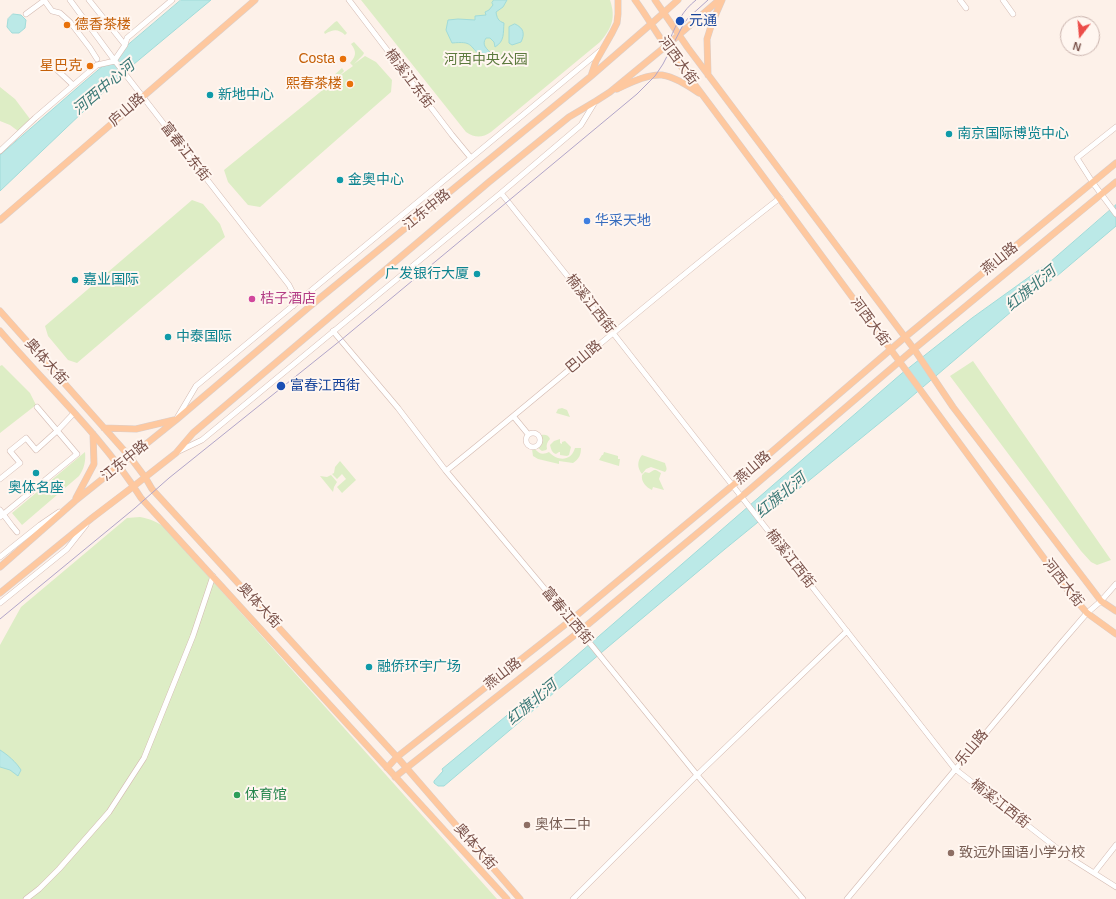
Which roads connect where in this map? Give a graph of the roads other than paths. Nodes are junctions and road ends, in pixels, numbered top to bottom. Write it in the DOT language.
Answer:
graph roads {
  1 [pos="45,0"];
  2 [pos="70,0"];
  3 [pos="88,0"];
  4 [pos="172,0"];
  5 [pos="255,0"];
  6 [pos="349,0"];
  7 [pos="618,0"];
  8 [pos="635,0"];
  9 [pos="654,0"];
  10 [pos="678,0"];
  11 [pos="721,0"];
  12 [pos="960,0"];
  13 [pos="1003,0"];
  14 [pos="966,8"];
  15 [pos="663,13"];
  16 [pos="26,14"];
  17 [pos="1013,14"];
  18 [pos="652,24"];
  19 [pos="678,35"];
  20 [pos="125,45"];
  21 [pos="666,46"];
  22 [pos="603,49"];
  23 [pos="97,59"];
  24 [pos="115,61"];
  25 [pos="53,66"];
  26 [pos="708,75"];
  27 [pos="590,77"];
  28 [pos="73,86"];
  29 [pos="610,92"];
  30 [pos="703,96"];
  31 [pos="142,97"];
  32 [pos="596,101"];
  33 [pos="1116,127"];
  34 [pos="0,151"];
  35 [pos="471,158"];
  36 [pos="1116,164"];
  37 [pos="1116,182"];
  38 [pos="1093,183"];
  39 [pos="501,193"];
  40 [pos="1102,194"];
  41 [pos="780,198"];
  42 [pos="1116,214"];
  43 [pos="0,220"];
  44 [pos="293,306"];
  45 [pos="0,311"];
  46 [pos="0,330"];
  47 [pos="333,331"];
  48 [pos="613,333"];
  49 [pos="905,337"];
  50 [pos="891,349"];
  51 [pos="914,349"];
  52 [pos="899,361"];
  53 [pos="37,407"];
  54 [pos="74,413"];
  55 [pos="514,416"];
  56 [pos="176,420"];
  57 [pos="104,428"];
  58 [pos="57,431"];
  59 [pos="92,434"];
  60 [pos="528,434"];
  61 [pos="176,453"];
  62 [pos="130,457"];
  63 [pos="119,465"];
  64 [pos="446,471"];
  65 [pos="145,477"];
  66 [pos="0,479"];
  67 [pos="732,485"];
  68 [pos="134,486"];
  69 [pos="741,497"];
  70 [pos="75,501"];
  71 [pos="1,514"];
  72 [pos="92,518"];
  73 [pos="17,532"];
  74 [pos="0,557"];
  75 [pos="0,567"];
  76 [pos="213,576"];
  77 [pos="1116,584"];
  78 [pos="0,592"];
  79 [pos="1101,601"];
  80 [pos="0,603"];
  81 [pos="1116,611"];
  82 [pos="1087,614"];
  83 [pos="571,620"];
  84 [pos="580,631"];
  85 [pos="847,631"];
  86 [pos="1116,634"];
  87 [pos="397,757"];
  88 [pos="387,768"];
  89 [pos="406,768"];
  90 [pos="955,769"];
  91 [pos="697,775"];
  92 [pos="395,777"];
  93 [pos="1116,845"];
  94 [pos="1094,874"];
  95 [pos="1116,887"];
  96 [pos="26,899"];
  97 [pos="507,899"];
  98 [pos="520,899"];
  99 [pos="573,899"];
  100 [pos="803,899"];
  101 [pos="847,899"];
  1 -- 16 [label="street"];
  1 -- 23 [label="street"];
  2 -- 24 [label="street, 富春江东街"];
  3 -- 20 [label="street"];
  4 -- 20 [label="street"];
  5 -- 31 [label="main road, 庐山路"];
  6 -- 35 [label="street, 楠溪江东街"];
  7 -- 22 [label="main road"];
  8 -- 18 [label="main road, 河西大街"];
  9 -- 15 [label="main road, 河西大街"];
  10 -- 15 [label="main road, 江东中路"];
  11 -- 19 [label="main road, 江东中路"];
  11 -- 26 [label="main road"];
  12 -- 14 [label="street"];
  13 -- 17 [label="street"];
  15 -- 18 [label="main road, 江东中路"];
  15 -- 19 [label="main road, 河西大街"];
  18 -- 21 [label="main road, 河西大街"];
  18 -- 27 [label="main road, 江东中路"];
  19 -- 21 [label="main road, 江东中路"];
  19 -- 26 [label="main road, 河西大街"];
  20 -- 24 [label="street"];
  21 -- 29 [label="main road, 江东中路"];
  21 -- 30 [label="main road, 河西大街"];
  22 -- 27 [label="main road"];
  22 -- 35 [label="street, 江东中路"];
  24 -- 28 [label="street"];
  24 -- 31 [label="street, 富春江东街"];
  25 -- 28 [label="street"];
  26 -- 49 [label="main road, 河西大街"];
  27 -- 56 [label="main road, 江东中路"];
  28 -- 34 [label="street"];
  29 -- 30 [label="main road"];
  29 -- 32 [label="main road, 江东中路"];
  30 -- 41 [label="main road, 河西大街"];
  31 -- 43 [label="main road, 庐山路"];
  31 -- 44 [label="street, 富春江东街"];
  32 -- 39 [label="street, 江东中路"];
  32 -- 61 [label="main road, 江东中路"];
  33 -- 38 [label="street"];
  35 -- 44 [label="street, 江东中路"];
  36 -- 38 [label="main road, 燕山路"];
  37 -- 40 [label="main road, 燕山路"];
  38 -- 40 [label="street"];
  38 -- 49 [label="main road, 燕山路"];
  39 -- 47 [label="street, 江东中路"];
  39 -- 48 [label="street, 楠溪江西街"];
  40 -- 42 [label="street"];
  40 -- 51 [label="main road, 燕山路"];
  41 -- 48 [label="street, 巴山路"];
  41 -- 50 [label="main road, 河西大街"];
  44 -- 56 [label="street, 江东中路"];
  45 -- 57 [label="main road, 奥体大街"];
  46 -- 54 [label="main road, 奥体大街"];
  47 -- 61 [label="street, 江东中路"];
  47 -- 64 [label="street, 富春江西街"];
  48 -- 55 [label="street, 巴山路"];
  48 -- 67 [label="street, 楠溪江西街"];
  49 -- 50 [label="main road, 燕山路"];
  49 -- 51 [label="main road, 河西大街"];
  50 -- 52 [label="main road, 河西大街"];
  50 -- 67 [label="main road, 燕山路"];
  51 -- 52 [label="main road, 燕山路"];
  51 -- 79 [label="main road, 河西大街"];
  52 -- 69 [label="main road, 燕山路"];
  52 -- 82 [label="main road, 河西大街"];
  53 -- 58 [label="street"];
  54 -- 58 [label="street"];
  54 -- 59 [label="main road, 奥体大街"];
  55 -- 60 [label="street"];
  55 -- 64 [label="street, 巴山路"];
  56 -- 57 [label="main road"];
  56 -- 62 [label="main road, 江东中路"];
  57 -- 62 [label="main road, 奥体大街"];
  58 -- 66 [label="street"];
  58 -- 71 [label="street"];
  59 -- 63 [label="main road, 奥体大街"];
  59 -- 70 [label="main road"];
  61 -- 65 [label="main road, 江东中路"];
  62 -- 63 [label="main road, 江东中路"];
  62 -- 65 [label="main road, 奥体大街"];
  63 -- 68 [label="main road, 奥体大街"];
  63 -- 70 [label="main road, 江东中路"];
  64 -- 83 [label="street, 富春江西街"];
  65 -- 68 [label="main road, 江东中路"];
  65 -- 87 [label="main road, 奥体大街"];
  67 -- 69 [label="street, 楠溪江西街"];
  67 -- 83 [label="main road, 燕山路"];
  68 -- 72 [label="main road, 江东中路"];
  68 -- 76 [label="main road, 奥体大街"];
  69 -- 84 [label="main road, 燕山路"];
  69 -- 85 [label="street, 楠溪江西街"];
  70 -- 74 [label="street, 江东中路"];
  70 -- 75 [label="main road, 江东中路"];
  71 -- 73 [label="street"];
  72 -- 78 [label="main road, 江东中路"];
  72 -- 80 [label="street, 江东中路"];
  76 -- 88 [label="main road, 奥体大街"];
  76 -- 96 [label="street"];
  77 -- 79 [label="street, 乐山路"];
  79 -- 81 [label="main road, 河西大街"];
  79 -- 82 [label="street, 乐山路"];
  82 -- 86 [label="main road, 河西大街"];
  82 -- 90 [label="street, 乐山路"];
  83 -- 84 [label="street, 富春江西街"];
  83 -- 87 [label="main road, 燕山路"];
  84 -- 89 [label="main road, 燕山路"];
  84 -- 91 [label="street, 富春江西街"];
  85 -- 90 [label="street, 楠溪江西街"];
  85 -- 91 [label="street"];
  87 -- 88 [label="main road, 燕山路"];
  87 -- 89 [label="main road, 奥体大街"];
  88 -- 92 [label="main road, 奥体大街"];
  89 -- 92 [label="main road, 燕山路"];
  89 -- 98 [label="main road, 奥体大街"];
  90 -- 94 [label="street, 楠溪江西街"];
  90 -- 101 [label="street, 乐山路"];
  91 -- 99 [label="street"];
  91 -- 100 [label="street, 富春江西街"];
  92 -- 97 [label="main road, 奥体大街"];
  93 -- 94 [label="street"];
  94 -- 95 [label="street, 楠溪江西街"];
}
